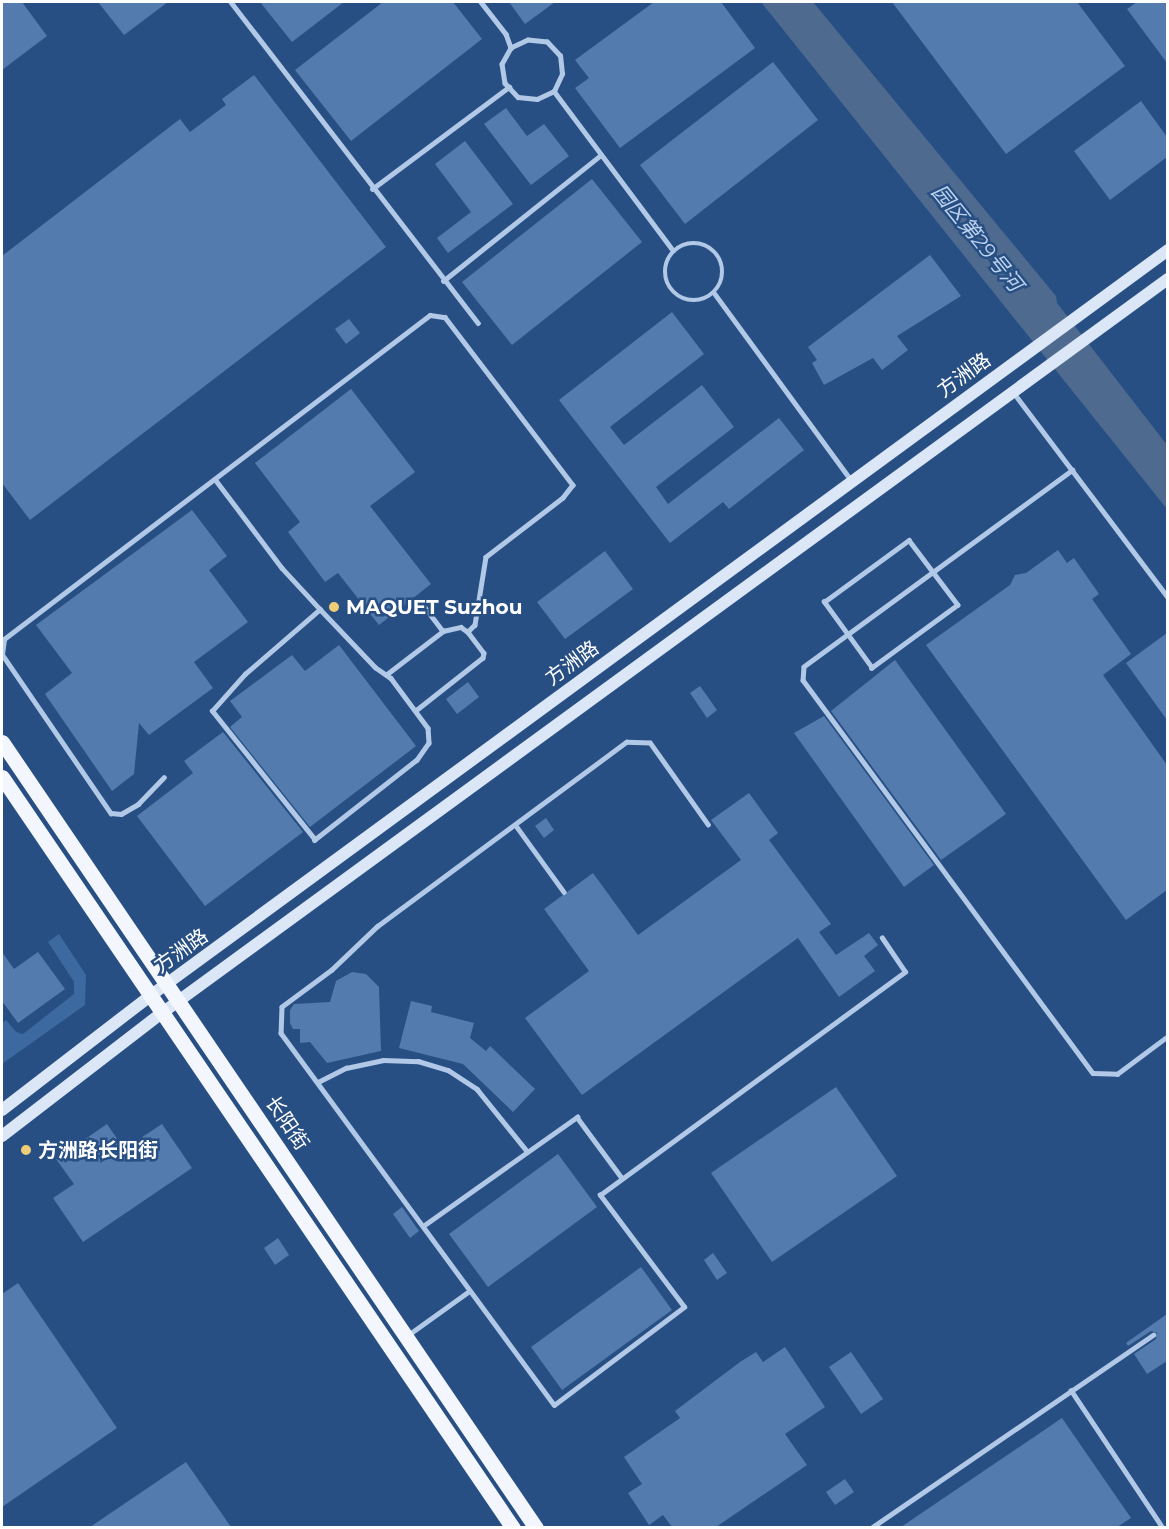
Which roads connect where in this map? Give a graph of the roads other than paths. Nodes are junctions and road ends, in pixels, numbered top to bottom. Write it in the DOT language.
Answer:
graph roads {
  1 [pos="231,2"];
  2 [pos="481,2"];
  3 [pos="511,48"];
  4 [pos="509,87"];
  5 [pos="554,91"];
  6 [pos="601,155"];
  7 [pos="372,189"];
  8 [pos="673,250"];
  9 [pos="1167,250"];
  10 [pos="1167,279"];
  11 [pos="443,281"];
  12 [pos="715,294"];
  13 [pos="478,324"];
  14 [pos="1012,391"];
  15 [pos="1073,470"];
  16 [pos="215,479"];
  17 [pos="851,480"];
  18 [pos="933,572"];
  19 [pos="1167,597"];
  20 [pos="421,602"];
  21 [pos="320,609"];
  22 [pos="443,631"];
  23 [pos="468,632"];
  24 [pos="847,635"];
  25 [pos="2,654"];
  26 [pos="387,675"];
  27 [pos="416,711"];
  28 [pos="2,742"];
  29 [pos="2,777"];
  30 [pos="164,777"];
  31 [pos="708,825"];
  32 [pos="517,827"];
  33 [pos="564,892"];
  34 [pos="882,938"];
  35 [pos="167,984"];
  36 [pos="150,996"];
  37 [pos="178,1001"];
  38 [pos="162,1013"];
  39 [pos="1167,1036"];
  40 [pos="318,1082"];
  41 [pos="2,1110"];
  42 [pos="2,1136"];
  43 [pos="527,1151"];
  44 [pos="622,1178"];
  45 [pos="423,1226"];
  46 [pos="468,1292"];
  47 [pos="1153,1335"];
  48 [pos="406,1336"];
  49 [pos="1071,1390"];
  50 [pos="513,1527"];
  51 [pos="536,1527"];
  52 [pos="871,1527"];
  53 [pos="1163,1527"];
  1 -- 7 [label="lane"];
  2 -- 3 [label="lane"];
  3 -- 4 [label="lane"];
  3 -- 5 [label="lane"];
  4 -- 5 [label="lane"];
  4 -- 7 [label="lane"];
  5 -- 6 [label="lane"];
  6 -- 8 [label="lane"];
  6 -- 11 [label="lane"];
  7 -- 11 [label="lane"];
  8 -- 12 [label="lane"];
  8 -- 12 [label="lane"];
  9 -- 17 [label="main road, 方洲路"];
  10 -- 14 [label="main road, 方洲路"];
  11 -- 13 [label="lane"];
  12 -- 17 [label="lane"];
  14 -- 15 [label="lane"];
  14 -- 37 [label="main road, 方洲路"];
  15 -- 18 [label="lane"];
  15 -- 19 [label="lane"];
  16 -- 21 [label="lane"];
  16 -- 23 [label="lane"];
  16 -- 25 [label="lane"];
  17 -- 35 [label="main road, 方洲路"];
  18 -- 24 [label="lane"];
  18 -- 24 [label="lane"];
  18 -- 24 [label="lane"];
  20 -- 22 [label="lane"];
  21 -- 26 [label="lane"];
  21 -- 27 [label="lane"];
  22 -- 23 [label="lane"];
  22 -- 26 [label="lane"];
  23 -- 27 [label="lane"];
  24 -- 39 [label="lane"];
  25 -- 30 [label="lane"];
  26 -- 27 [label="lane"];
  28 -- 35 [label="main road, 长阳街"];
  29 -- 36 [label="main road, 长阳街"];
  31 -- 32 [label="lane"];
  32 -- 33 [label="lane"];
  32 -- 40 [label="lane"];
  34 -- 44 [label="lane"];
  35 -- 36 [label="main road, 方洲路"];
  35 -- 37 [label="main road, 长阳街"];
  36 -- 38 [label="main road, 长阳街"];
  36 -- 41 [label="main road, 方洲路"];
  37 -- 38 [label="main road, 方洲路"];
  37 -- 48 [label="main road, 长阳街"];
  38 -- 42 [label="main road, 方洲路"];
  38 -- 50 [label="main road, 长阳街"];
  40 -- 43 [label="lane"];
  40 -- 45 [label="lane"];
  43 -- 44 [label="lane"];
  43 -- 45 [label="lane"];
  44 -- 46 [label="lane"];
  45 -- 46 [label="lane"];
  46 -- 48 [label="lane"];
  47 -- 49 [label="lane"];
  48 -- 51 [label="main road, 长阳街"];
  49 -- 52 [label="lane"];
  49 -- 53 [label="lane"];
}
